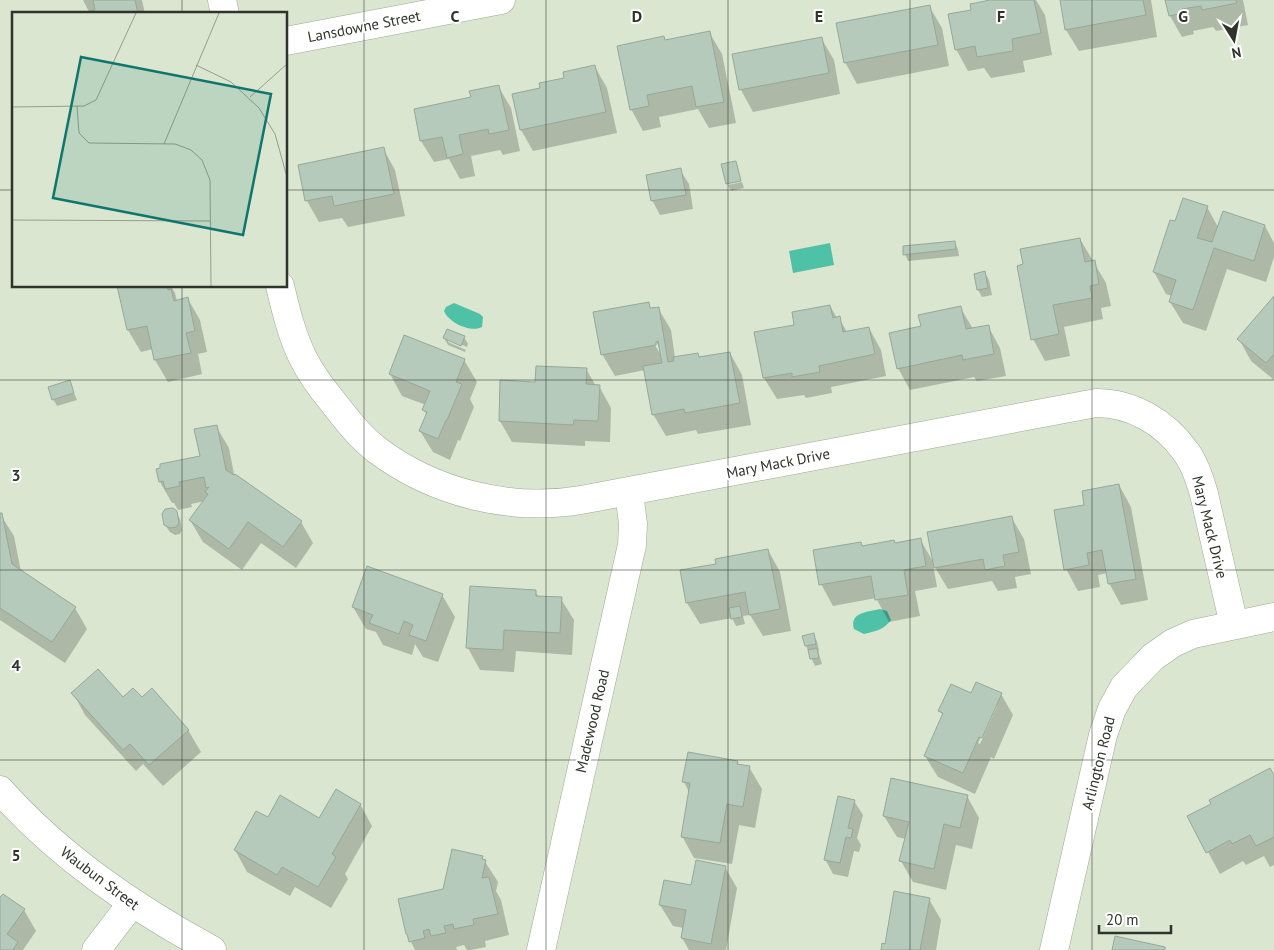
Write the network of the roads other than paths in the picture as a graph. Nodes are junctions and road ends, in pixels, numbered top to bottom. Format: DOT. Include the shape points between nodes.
graph roads {
  1 [pos="501,0"];
  2 [pos="288,41"];
  3 [pos="280,288"];
  4 [pos="629,492"];
  5 [pos="1274,617"];
  6 [pos="1234,625"];
  7 [pos="0,790"];
  8 [pos="132,903"];
  9 [pos="96,950"];
  10 [pos="212,950"];
  11 [pos="541,950"];
  12 [pos="1054,950"];
  1 -- 2 [label="street, Lansdowne Street"];
  3 -- 4 [label="street, Mary Mack Drive" via="303,358 321,387 361,436 394,462 444,486 513,503 558,504"];
  4 -- 6 [label="street, Mary Mack Drive" via="1066,408 1112,403 1154,420 1172,434 1187,453 1204,494"];
  4 -- 11 [label="street, Madewood Road" via="632,545"];
  5 -- 6 [label="street, Arlington Road"];
  6 -- 12 [label="street, Arlington Road" via="1193,634 1173,643 1153,657 1124,687 1112,709 1104,735"];
  7 -- 8 [label="street, Waubun Street" via="56,846"];
  8 -- 9 [label="street"];
  8 -- 10 [label="street, Waubun Street"];
}
